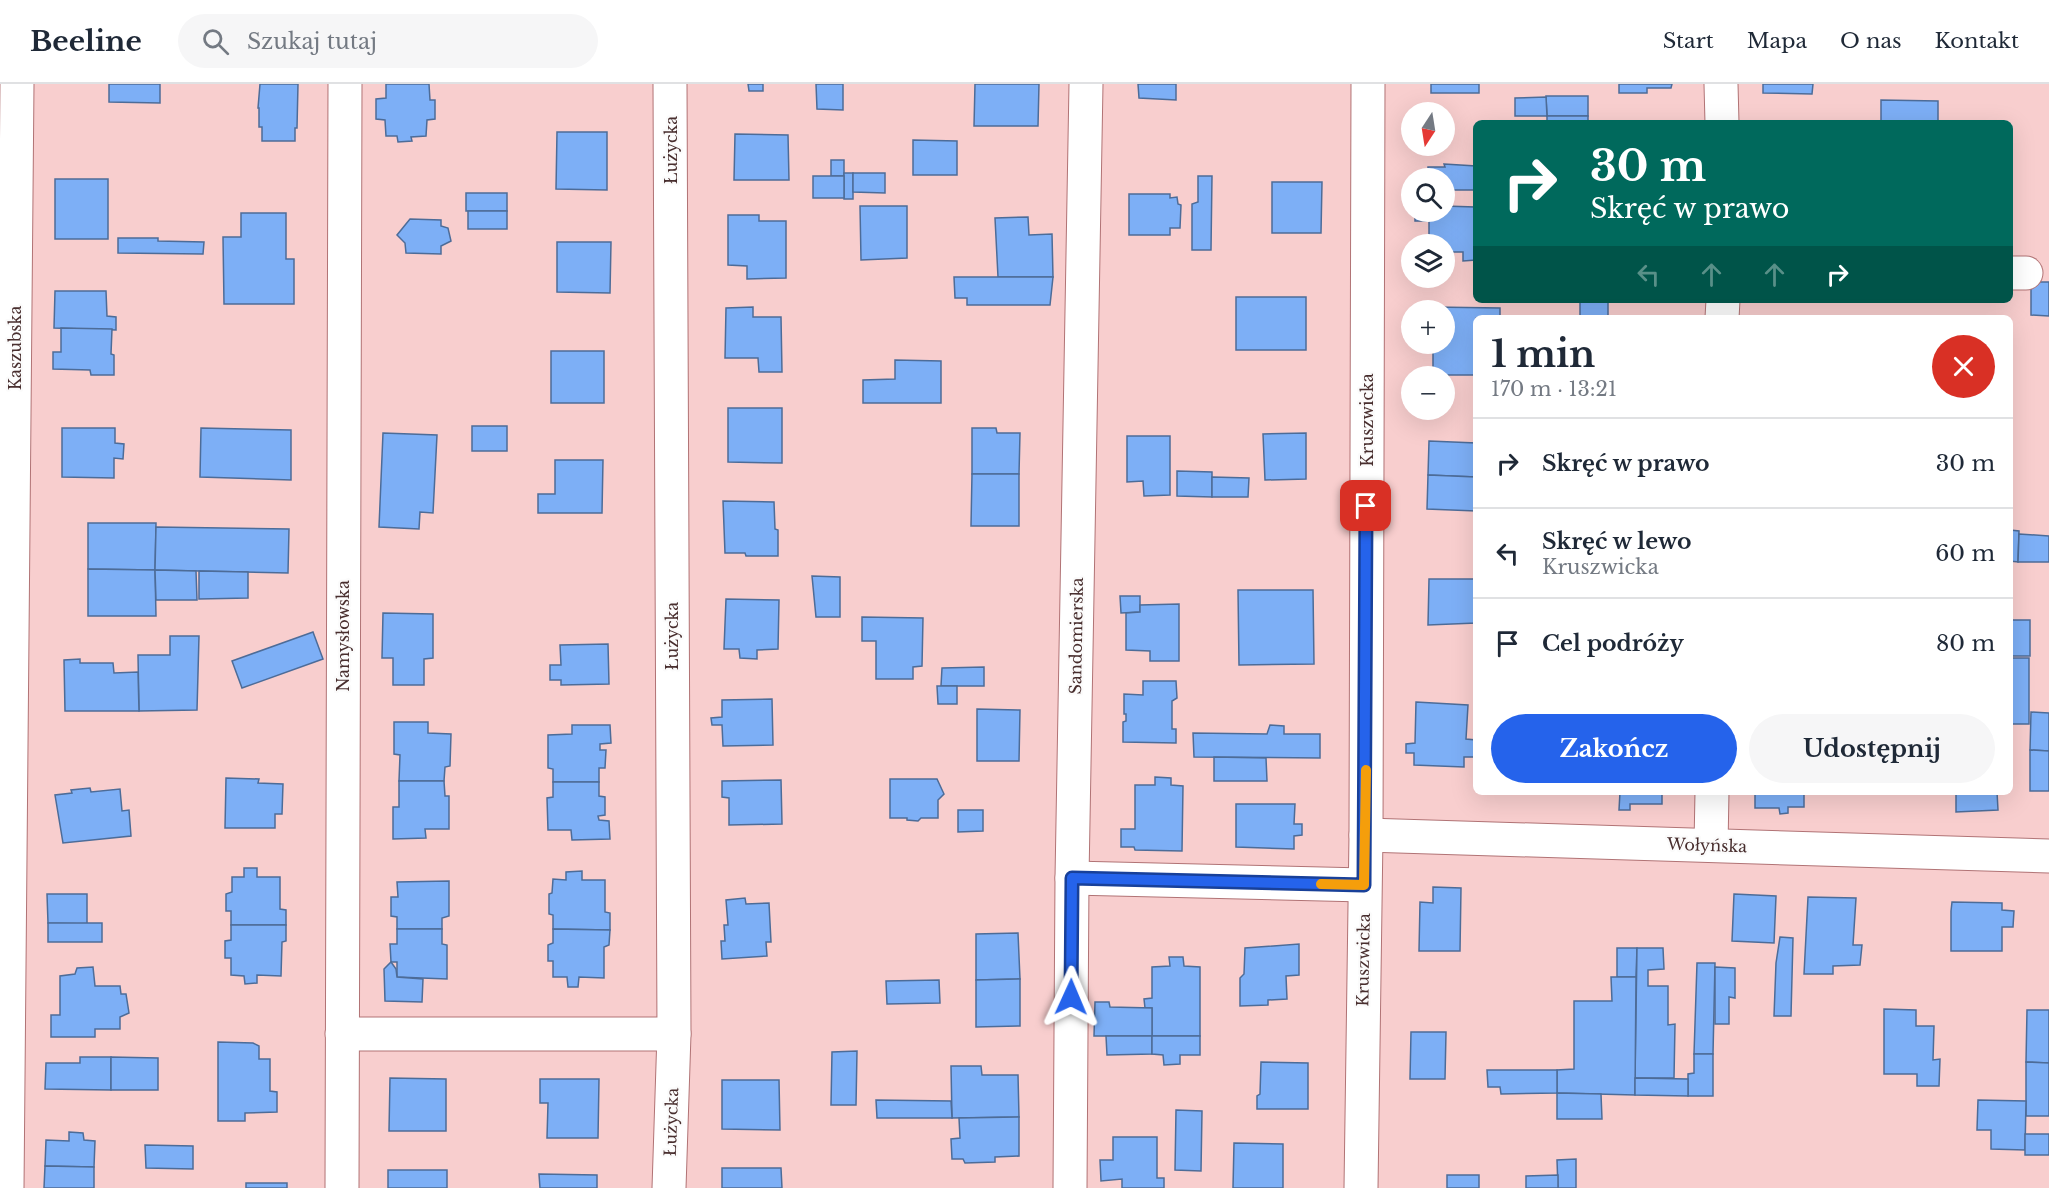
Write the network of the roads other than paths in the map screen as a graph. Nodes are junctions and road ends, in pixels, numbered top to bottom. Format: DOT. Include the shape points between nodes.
graph roads {
  1 [pos="17,84"];
  2 [pos="345,84"];
  3 [pos="670,84"];
  4 [pos="1086,84"];
  5 [pos="1368,84"];
  6 [pos="1721,84"];
  7 [pos="1722,120"];
  8 [pos="1712,795"];
  9 [pos="6,805"];
  10 [pos="1366,835"];
  11 [pos="1711,845"];
  12 [pos="2049,856"];
  13 [pos="1072,878"];
  14 [pos="1364,885"];
  15 [pos="342,1034"];
  16 [pos="674,1034"];
  17 [pos="7,1188"];
  18 [pos="342,1188"];
  19 [pos="669,1188"];
  20 [pos="1070,1188"];
  21 [pos="1361,1188"];
  1 -- 9 [label="street, Kaszubska"];
  2 -- 15 [label="street, Namysłowska"];
  3 -- 16 [label="street, Łużycka"];
  4 -- 13 [label="street, Sandomierska"];
  5 -- 10 [label="street, Kruszwicka"];
  6 -- 7 [label="street"];
  8 -- 11 [label="street"];
  9 -- 17 [label="street, Kaszubska"];
  10 -- 11 [label="street, Wołyńska"];
  10 -- 14 [label="street, Kruszwicka"];
  11 -- 12 [label="street, Wołyńska"];
  13 -- 14 [label="street"];
  13 -- 20 [label="street, Sandomierska"];
  14 -- 21 [label="street, Kruszwicka"];
  15 -- 16 [label="street"];
  15 -- 18 [label="street, Namysłowska"];
  16 -- 19 [label="street, Łużycka"];
}
